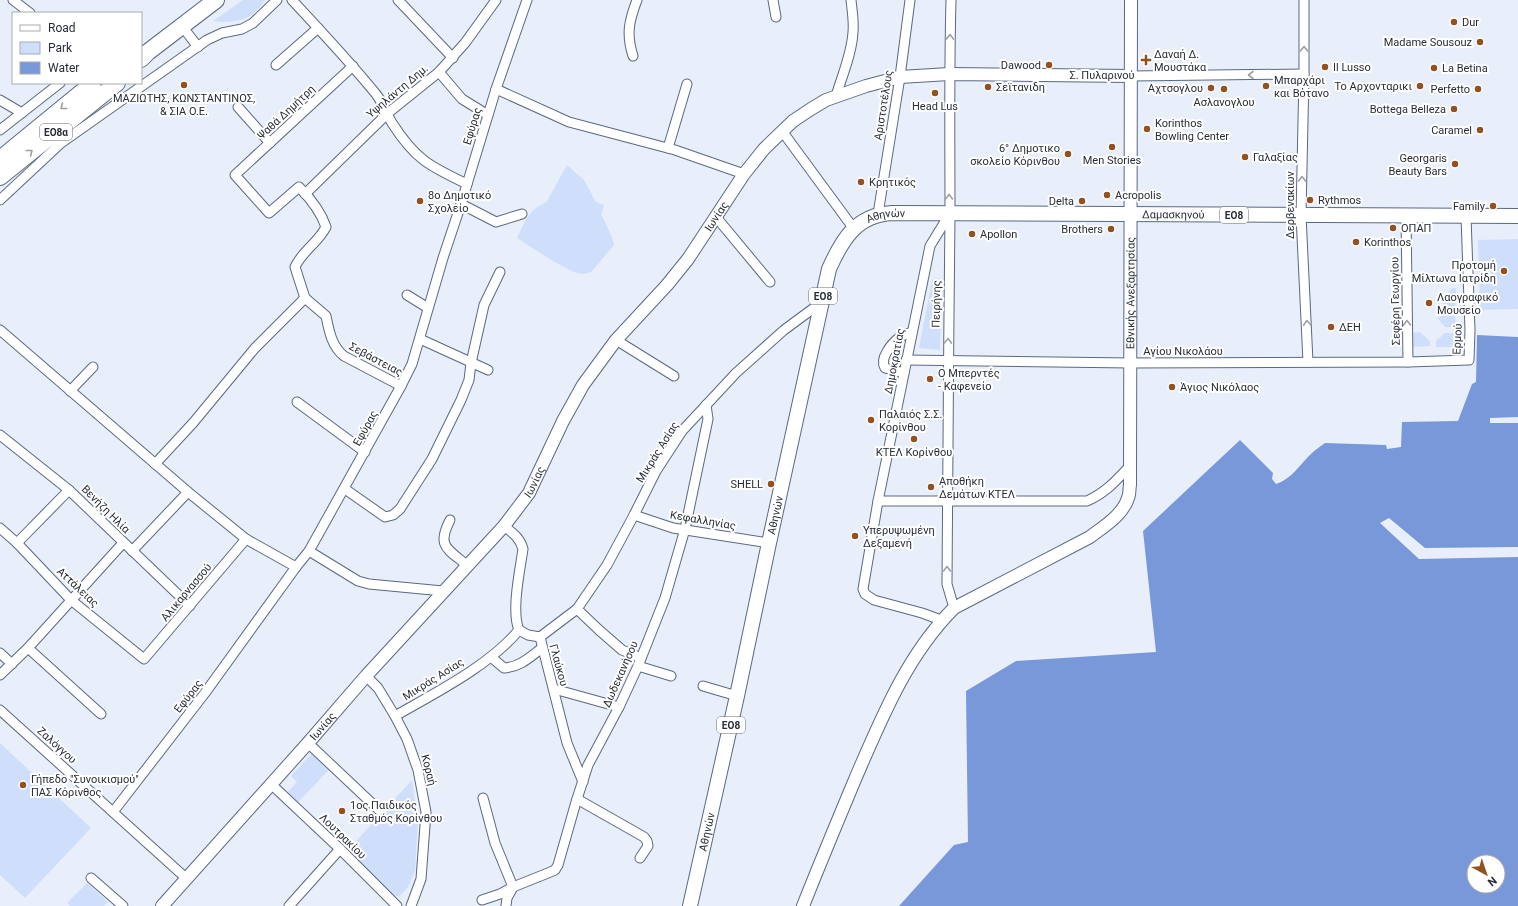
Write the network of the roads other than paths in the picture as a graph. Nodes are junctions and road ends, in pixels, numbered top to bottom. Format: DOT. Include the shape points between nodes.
graph roads {
  1 [pos="13,0"];
  2 [pos="216,0"];
  3 [pos="277,0"];
  4 [pos="292,0"];
  5 [pos="398,0"];
  6 [pos="496,0"];
  7 [pos="527,0"];
  8 [pos="637,0"];
  9 [pos="773,0"];
  10 [pos="851,0"];
  11 [pos="910,0"];
  12 [pos="951,0"];
  13 [pos="1131,0"];
  14 [pos="1304,0"];
  15 [pos="29,12"];
  16 [pos="776,17"];
  17 [pos="182,26"];
  18 [pos="318,28"];
  19 [pos="198,47"];
  20 [pos="143,55"];
  21 [pos="633,56"];
  22 [pos="453,58"];
  23 [pos="276,65"];
  24 [pos="353,66"];
  25 [pos="439,72"];
  26 [pos="949,74"];
  27 [pos="1304,74"];
  28 [pos="1130,76"];
  29 [pos="900,77"];
  30 [pos="142,83"];
  31 [pos="59,84"];
  32 [pos="92,84"];
  33 [pos="116,84"];
  34 [pos="141,84"];
  35 [pos="687,84"];
  36 [pos="496,89"];
  37 [pos="836,96"];
  38 [pos="0,100"];
  39 [pos="238,106"];
  40 [pos="22,113"];
  41 [pos="388,113"];
  42 [pos="488,115"];
  43 [pos="0,130"];
  44 [pos="782,131"];
  45 [pos="58,138"];
  46 [pos="270,143"];
  47 [pos="668,148"];
  48 [pos="0,159"];
  49 [pos="744,174"];
  50 [pos="0,177"];
  51 [pos="467,184"];
  52 [pos="306,194"];
  53 [pos="0,200"];
  54 [pos="461,204"];
  55 [pos="522,214"];
  56 [pos="878,214"];
  57 [pos="950,214"];
  58 [pos="1130,215"];
  59 [pos="1301,215"];
  60 [pos="1406,215"];
  61 [pos="716,216"];
  62 [pos="1466,216"];
  63 [pos="1518,216"];
  64 [pos="854,229"];
  65 [pos="500,272"];
  66 [pos="770,282"];
  67 [pos="407,295"];
  68 [pos="305,298"];
  69 [pos="822,302"];
  70 [pos="428,308"];
  71 [pos="0,330"];
  72 [pos="912,332"];
  73 [pos="420,338"];
  74 [pos="616,340"];
  75 [pos="906,360"];
  76 [pos="1460,360"];
  77 [pos="948,361"];
  78 [pos="1308,362"];
  79 [pos="1408,362"];
  80 [pos="471,363"];
  81 [pos="1130,363"];
  82 [pos="92,367"];
  83 [pos="488,370"];
  84 [pos="904,373"];
  85 [pos="674,376"];
  86 [pos="401,386"];
  87 [pos="70,391"];
  88 [pos="297,402"];
  89 [pos="706,405"];
  90 [pos="0,435"];
  91 [pos="365,452"];
  92 [pos="155,464"];
  93 [pos="1129,467"];
  94 [pos="345,489"];
  95 [pos="69,490"];
  96 [pos="188,492"];
  97 [pos="947,500"];
  98 [pos="878,501"];
  99 [pos="634,516"];
  100 [pos="450,520"];
  101 [pos="504,526"];
  102 [pos="0,528"];
  103 [pos="685,529"];
  104 [pos="246,539"];
  105 [pos="17,543"];
  106 [pos="123,543"];
  107 [pos="769,543"];
  108 [pos="132,551"];
  109 [pos="309,551"];
  110 [pos="468,566"];
  111 [pos="296,567"];
  112 [pos="443,591"];
  113 [pos="71,600"];
  114 [pos="190,606"];
  115 [pos="954,608"];
  116 [pos="577,609"];
  117 [pos="941,620"];
  118 [pos="519,630"];
  119 [pos="540,637"];
  120 [pos="28,648"];
  121 [pos="542,648"];
  122 [pos="0,653"];
  123 [pos="491,657"];
  124 [pos="144,659"];
  125 [pos="640,662"];
  126 [pos="12,664"];
  127 [pos="0,675"];
  128 [pos="366,676"];
  129 [pos="671,676"];
  130 [pos="703,686"];
  131 [pos="554,690"];
  132 [pos="738,696"];
  133 [pos="619,707"];
  134 [pos="0,710"];
  135 [pos="101,714"];
  136 [pos="396,716"];
  137 [pos="308,743"];
  138 [pos="583,782"];
  139 [pos="271,784"];
  140 [pos="483,798"];
  141 [pos="577,799"];
  142 [pos="379,810"];
  143 [pos="113,812"];
  144 [pos="340,849"];
  145 [pos="640,858"];
  146 [pos="91,878"];
  147 [pos="187,879"];
  148 [pos="513,887"];
  149 [pos="482,900"];
  150 [pos="123,906"];
  151 [pos="162,906"];
  152 [pos="289,906"];
  153 [pos="396,906"];
  154 [pos="411,906"];
  155 [pos="506,906"];
  156 [pos="690,906"];
  157 [pos="803,906"];
  1 -- 15 [label="street"];
  2 -- 17 [label="highway"];
  3 -- 19 [label="street" via="253,23 242,29 222,33"];
  4 -- 18 [label="street"];
  5 -- 22 [label="street"];
  6 -- 22 [label="street, Υψηλάντη Δημ."];
  7 -- 36 [label="street, Εφύρας"];
  8 -- 21 [label="street" via="629,22"];
  9 -- 16 [label="street"];
  10 -- 37 [label="street" via="853,33"];
  11 -- 29 [label="street, Αριστοτέλους"];
  26 -- 12 [label="street, Πειρήνης, one-way"];
  13 -- 28 [label="street, Εθνικής Ανεξαρτησίας"];
  27 -- 14 [label="street, Δερβενακίων, one-way"];
  17 -- 19 [label="street"];
  17 -- 20 [label="highway"];
  18 -- 23 [label="street"];
  18 -- 24 [label="street"];
  19 -- 30 [label="street"];
  22 -- 25 [label="street, Υψηλάντη Δημ."];
  24 -- 41 [label="street"];
  24 -- 46 [label="street, Ψαθά Δημήτρη"];
  25 -- 41 [label="street, Υψηλάντη Δημ."];
  25 -- 42 [label="street" via="462,99"];
  26 -- 28 [label="street, Σ. Πυλαρινού"];
  26 -- 29 [label="street, Σ. Πυλαρινού"];
  57 -- 26 [label="street, Πειρήνης, one-way"];
  27 -- 28 [label="street, Σ. Πυλαρινού, one-way"];
  59 -- 27 [label="street, Δερβενακίων, one-way"];
  28 -- 58 [label="street, Εθνικής Ανεξαρτησίας"];
  29 -- 37 [label="street, Ιωνίας"];
  29 -- 56 [label="street, Αριστοτέλους"];
  31 -- 40 [label="street"];
  32 -- 48 [label="highway, ΕΟ8α, one-way"];
  33 -- 45 [label="highway, ΕΟ8α"];
  34 -- 45 [label="street"];
  35 -- 47 [label="street"];
  36 -- 42 [label="street, Εφύρας"];
  36 -- 47 [label="street" via="569,122"];
  37 -- 44 [label="street, Ιωνίας" via="806,111"];
  38 -- 40 [label="street"];
  39 -- 46 [label="street"];
  40 -- 43 [label="street"];
  41 -- 51 [label="street" via="410,149 422,160"];
  41 -- 52 [label="street, Υψηλάντη Δημ."];
  42 -- 51 [label="street, Εφύρας"];
  44 -- 49 [label="street, Ιωνίας"];
  44 -- 64 [label="street"];
  50 -- 45 [label="highway, ΕΟ8α, one-way"];
  45 -- 53 [label="street"];
  46 -- 52 [label="street, Ψαθά Δημήτρη" via="235,175 269,213 299,187"];
  47 -- 49 [label="street"];
  49 -- 61 [label="street, Ιωνίας"];
  51 -- 54 [label="street, Εφύρας"];
  52 -- 68 [label="street" via="326,227 323,234 299,258 295,267"];
  54 -- 55 [label="street" via="496,222"];
  54 -- 70 [label="street, Εφύρας"];
  56 -- 57 [label="main road, Αθηνών / ΕΟ8"];
  56 -- 64 [label="main road, Αθηνών / ΕΟ8"];
  57 -- 58 [label="main road, Δαμασκηνού / ΕΟ8"];
  57 -- 72 [label="street, Δημοκρατίας" via="930,246"];
  77 -- 57 [label="street, Πειρήνης, one-way"];
  58 -- 59 [label="main road, Δαμασκηνού / ΕΟ8"];
  58 -- 81 [label="street, Εθνικής Ανεξαρτησίας"];
  59 -- 60 [label="main road, Δαμασκηνού / ΕΟ8"];
  78 -- 59 [label="street, Δερβενακίων, one-way"];
  60 -- 62 [label="main road, Δαμασκηνού / ΕΟ8"];
  79 -- 60 [label="street, Σεφέρη Γεωργίου, one-way"];
  61 -- 66 [label="street"];
  61 -- 74 [label="street, Ιωνίας" via="688,259"];
  62 -- 63 [label="main road, Δαμασκηνού / ΕΟ8"];
  62 -- 76 [label="street, Ερμού" via="1470,330 1468,360"];
  64 -- 69 [label="main road, Αθηνών / ΕΟ8" via="843,240 829,269"];
  65 -- 80 [label="street" via="484,305"];
  67 -- 70 [label="street"];
  68 -- 86 [label="street, Σεβάστειας" via="326,316 337,351"];
  68 -- 92 [label="street" via="255,348 193,423"];
  69 -- 89 [label="street, Μικράς Ασίας" via="784,330 736,373"];
  69 -- 107 [label="main road, Αθηνών / ΕΟ8"];
  70 -- 73 [label="street, Εφύρας"];
  71 -- 87 [label="street"];
  72 -- 75 [label="street, Δημοκρατίας"];
  72 -- 84 [label="street" via="900,337 884,357 885,368"];
  73 -- 80 [label="street"];
  73 -- 86 [label="street, Εφύρας" via="412,364"];
  74 -- 85 [label="street"];
  74 -- 101 [label="street, Ιωνίας" via="583,385 562,421 529,493"];
  75 -- 77 [label="street, Αγίου Νικολάου"];
  75 -- 84 [label="street, Δημοκρατίας"];
  76 -- 79 [label="street, Αγίου Νικολάου"];
  77 -- 81 [label="street, Αγίου Νικολάου"];
  77 -- 97 [label="street, Πειρήνης"];
  78 -- 79 [label="street, Αγίου Νικολάου"];
  78 -- 81 [label="street, Αγίου Νικολάου"];
  80 -- 83 [label="street"];
  80 -- 94 [label="street" via="469,380 453,418 432,459 400,509 385,517"];
  81 -- 93 [label="street, Εθνικής Ανεξαρτησίας"];
  82 -- 87 [label="street"];
  84 -- 98 [label="street, Δημοκρατίας"];
  86 -- 91 [label="street, Εφύρας"];
  87 -- 92 [label="street"];
  88 -- 91 [label="street"];
  89 -- 99 [label="street, Μικράς Ασίας" via="682,431 656,471"];
  89 -- 103 [label="street, Δωδεκανήσου" via="708,419"];
  90 -- 95 [label="street, Βενήζη Ηλία"];
  91 -- 94 [label="street, Εφύρας"];
  92 -- 96 [label="street"];
  93 -- 97 [label="street" via="1111,486 1087,501"];
  93 -- 115 [label="street, Εθνικής Ανεξαρτησίας" via="1128,498 1122,510 1108,523 1090,537"];
  94 -- 109 [label="street, Εφύρας"];
  95 -- 105 [label="street"];
  95 -- 106 [label="street, Βενήζη Ηλία"];
  96 -- 104 [label="street"];
  96 -- 108 [label="street"];
  97 -- 98 [label="street"];
  115 -- 97 [label="street, Πειρήνης, one-way" via="947,584"];
  98 -- 117 [label="street, Δημοκρατίας" via="863,589 865,594 874,600"];
  99 -- 103 [label="street, Κεφαλληνίας"];
  99 -- 116 [label="street, Μικράς Ασίας" via="607,564"];
  100 -- 110 [label="street" via="444,531 444,544"];
  101 -- 110 [label="street, Ιωνίας"];
  101 -- 118 [label="street" via="517,536 523,549 516,606"];
  102 -- 105 [label="street, Αττάλειας"];
  103 -- 107 [label="street, Κεφαλληνίας"];
  103 -- 125 [label="street, Δωδεκανήσου" via="665,598"];
  104 -- 111 [label="street"];
  104 -- 114 [label="street, Αλικαρνασσού"];
  105 -- 113 [label="street, Αττάλειας"];
  106 -- 108 [label="street, Βενήζη Ηλία"];
  106 -- 113 [label="street"];
  107 -- 132 [label="main road, Αθηνών / ΕΟ8"];
  108 -- 114 [label="street, Βενήζη Ηλία"];
  109 -- 111 [label="street, Εφύρας"];
  109 -- 112 [label="street" via="358,581"];
  110 -- 112 [label="street, Ιωνίας"];
  111 -- 143 [label="street, Εφύρας" via="206,693"];
  112 -- 128 [label="street, Ιωνίας"];
  113 -- 120 [label="street"];
  113 -- 124 [label="street, Αττάλειας"];
  114 -- 124 [label="street, Αλικαρνασσού"];
  115 -- 117 [label="street, Εθνικής Ανεξαρτησίας"];
  116 -- 119 [label="street, Μικράς Ασίας"];
  116 -- 125 [label="street" via="622,650"];
  117 -- 157 [label="street, Εθνικής Ανεξαρτησίας" via="907,669 888,705"];
  118 -- 119 [label="street, Γλαύκου"];
  118 -- 123 [label="street, Μικράς Ασίας"];
  119 -- 121 [label="street, Γλαύκου"];
  120 -- 126 [label="street"];
  120 -- 135 [label="street"];
  121 -- 123 [label="street" via="521,664 510,668 504,668"];
  121 -- 131 [label="street, Γλαύκου"];
  122 -- 126 [label="street"];
  123 -- 136 [label="street, Μικράς Ασίας"];
  125 -- 129 [label="street"];
  125 -- 133 [label="street, Δωδεκανήσου"];
  126 -- 127 [label="street"];
  128 -- 136 [label="street, Κοραή" via="378,688"];
  128 -- 137 [label="street, Ιωνίας"];
  130 -- 132 [label="street"];
  131 -- 133 [label="street"];
  131 -- 138 [label="street, Γλαύκου" via="567,743"];
  132 -- 156 [label="main road, Αθηνών / ΕΟ8"];
  133 -- 138 [label="street, Δωδεκανήσου" via="588,765"];
  134 -- 143 [label="street, Ζαλόγγου"];
  136 -- 154 [label="street, Κοραή" via="416,760 426,812 421,879"];
  137 -- 139 [label="street, Ιωνίας"];
  137 -- 142 [label="street"];
  138 -- 141 [label="street, Δωδεκανήσου"];
  139 -- 144 [label="street, Λουτρακίου"];
  139 -- 147 [label="street, Ιωνίας"];
  140 -- 148 [label="street" via="495,843"];
  141 -- 145 [label="street" via="644,837 648,846"];
  141 -- 148 [label="street, Δωδεκανήσου" via="555,870"];
  143 -- 147 [label="street, Ζαλόγγου"];
  144 -- 152 [label="street"];
  144 -- 153 [label="street, Λουτρακίου"];
  146 -- 150 [label="street"];
  147 -- 151 [label="street, Ιωνίας"];
  148 -- 149 [label="street, Δωδεκανήσου"];
  148 -- 155 [label="street"];
}
